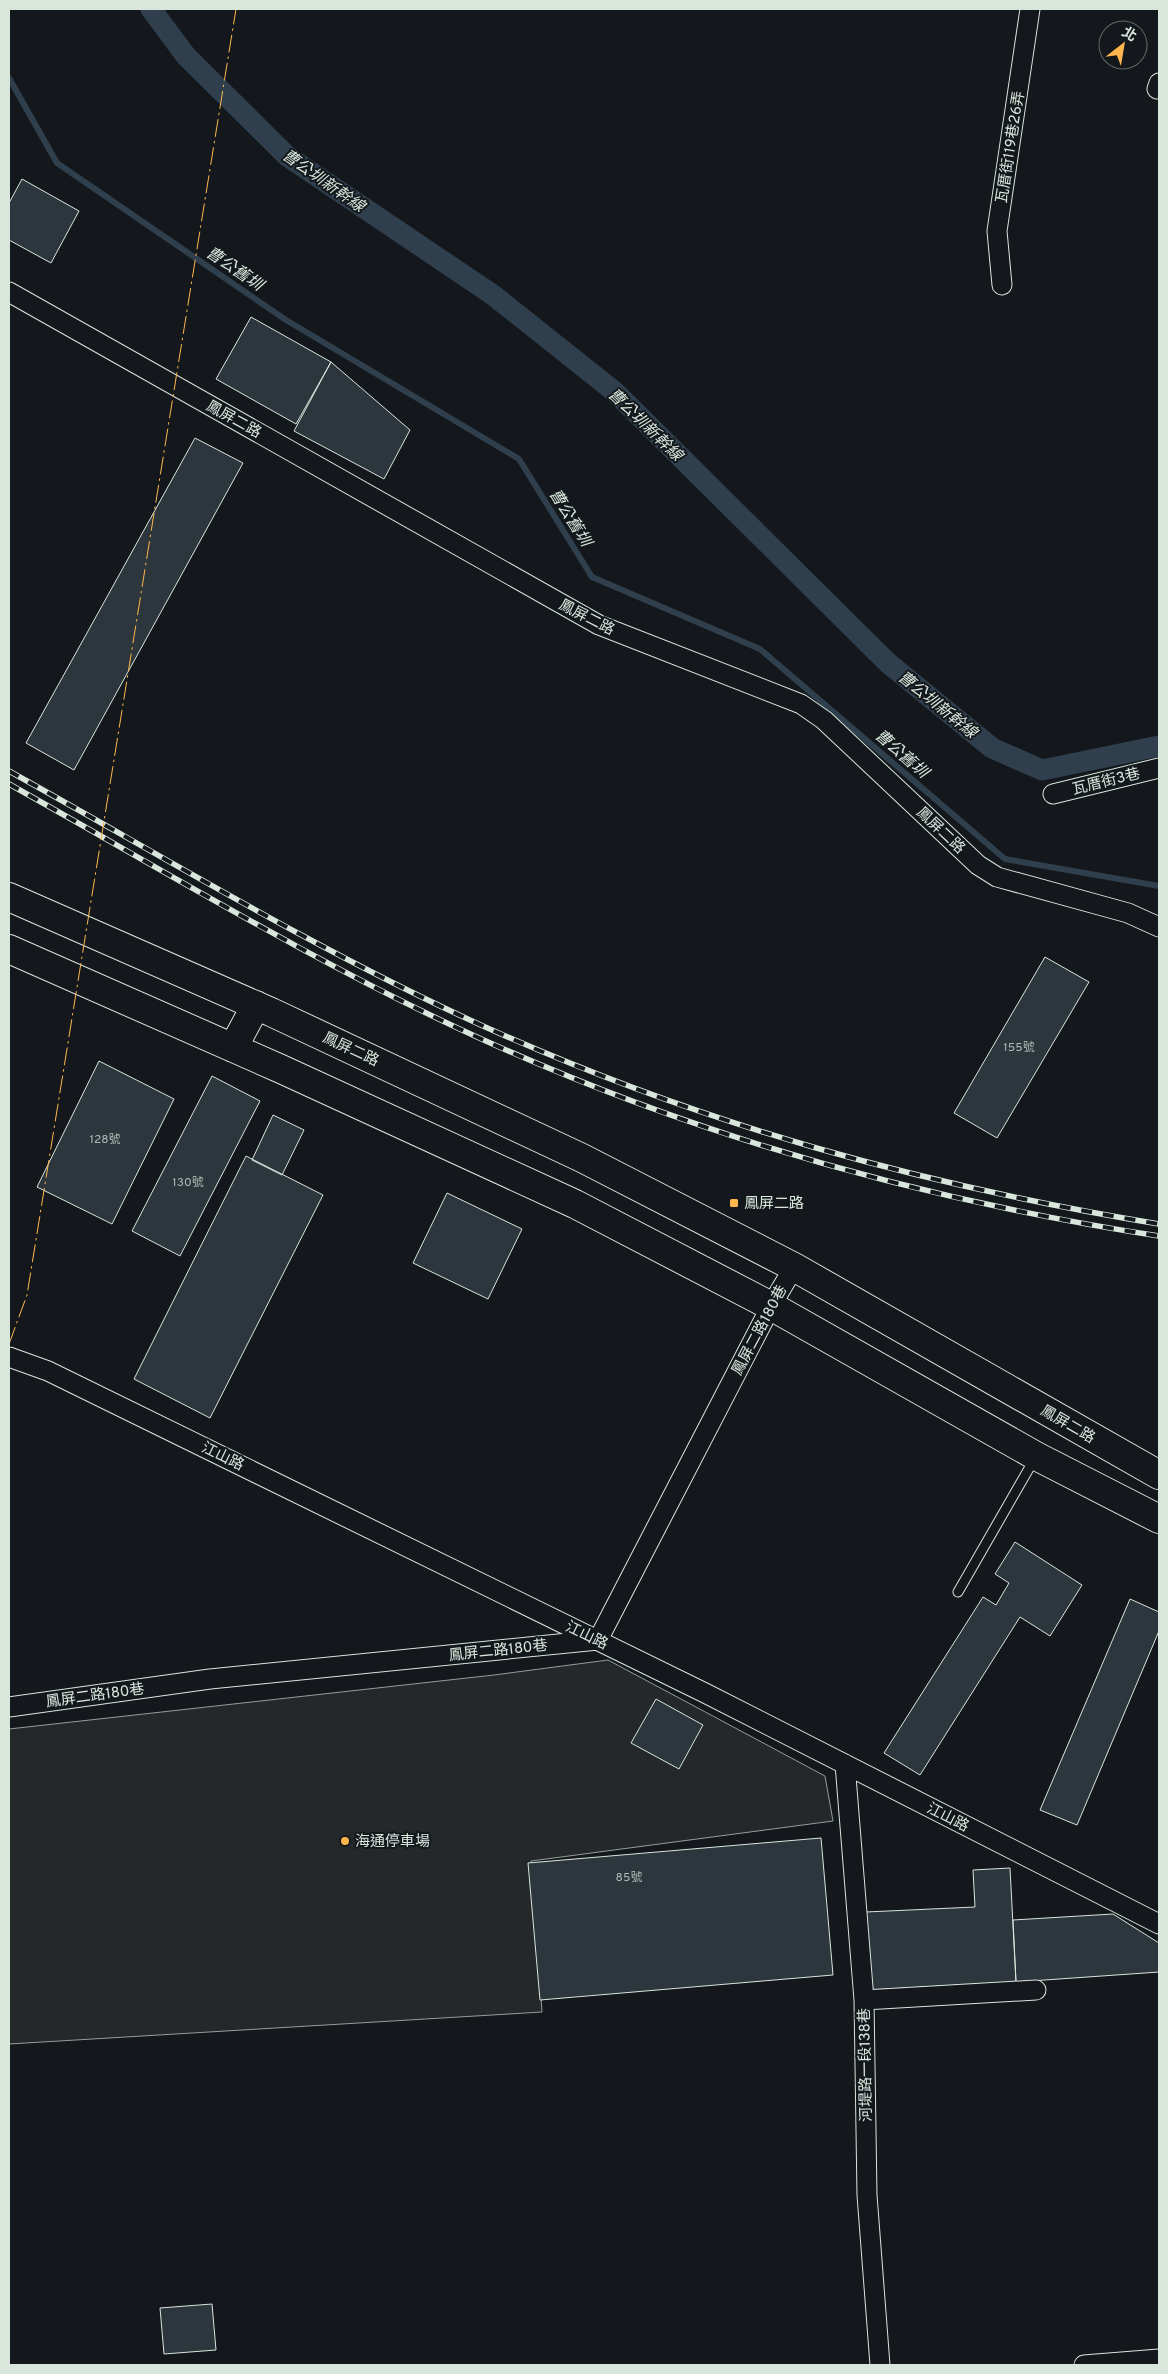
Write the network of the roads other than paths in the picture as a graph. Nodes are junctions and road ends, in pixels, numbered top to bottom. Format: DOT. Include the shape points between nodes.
graph roads {
  1 [pos="1030,9"];
  2 [pos="1002,286"];
  3 [pos="9,292"];
  4 [pos="1159,768"];
  5 [pos="1053,794"];
  6 [pos="9,896"];
  7 [pos="1159,927"];
  8 [pos="9,949"];
  9 [pos="256,1006"];
  10 [pos="233,1048"];
  11 [pos="794,1267"];
  12 [pos="771,1306"];
  13 [pos="9,1357"];
  14 [pos="1036,1456"];
  15 [pos="1159,1475"];
  16 [pos="1159,1519"];
  17 [pos="958,1592"];
  18 [pos="598,1640"];
  19 [pos="9,1708"];
  20 [pos="844,1764"];
  21 [pos="1159,1924"];
  22 [pos="1036,1990"];
  23 [pos="864,2000"];
  24 [pos="1159,2359"];
  25 [pos="880,2365"];
  26 [pos="1084,2365"];
  1 -- 2 [label="street, 瓦厝街119巷26弄" via="997,231"];
  3 -- 7 [label="street, 鳳屏二路" via="599,625 801,704 824,720 978,865 996,877 1128,913"];
  4 -- 5 [label="street, 瓦厝街3巷"];
  6 -- 9 [label="main road, 鳳屏二路"];
  8 -- 10 [label="main road"];
  9 -- 10 [label="main road"];
  9 -- 11 [label="main road, 鳳屏二路" via="582,1158"];
  10 -- 12 [label="main road" via="575,1204"];
  11 -- 12 [label="street, 鳳屏二路180巷"];
  11 -- 15 [label="main road, 鳳屏二路"];
  12 -- 14 [label="main road"];
  12 -- 18 [label="street, 鳳屏二路180巷"];
  13 -- 18 [label="street, 江山路" via="57,1375"];
  14 -- 16 [label="main road"];
  14 -- 17 [label="lane"];
  18 -- 19 [label="street, 鳳屏二路180巷" via="210,1679"];
  18 -- 20 [label="street, 江山路"];
  20 -- 21 [label="street, 江山路"];
  20 -- 23 [label="street, 河堤路一段138巷"];
  22 -- 23 [label="street"];
  23 -- 25 [label="street, 河堤路一段138巷" via="867,2195"];
  24 -- 26 [label="street"];
}
